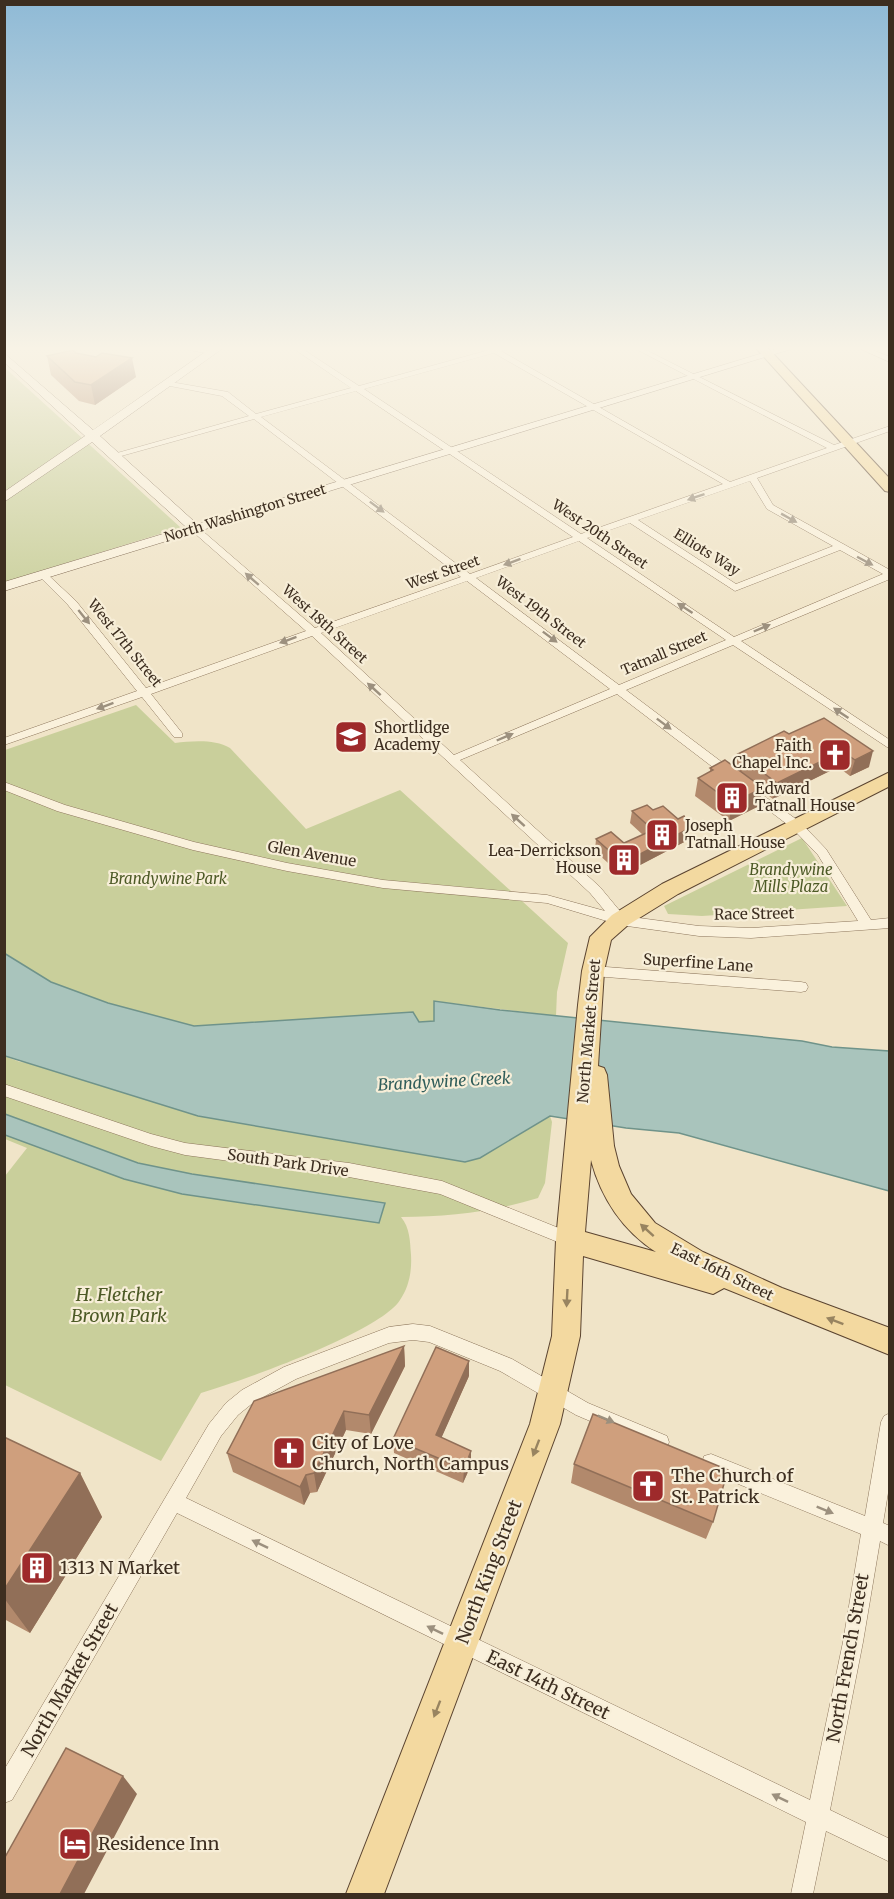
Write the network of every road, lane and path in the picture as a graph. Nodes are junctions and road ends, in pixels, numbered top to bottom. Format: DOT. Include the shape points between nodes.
graph roads {
  1 [pos="190,435"];
  2 [pos="280,435"];
  3 [pos="429,435"];
  4 [pos="503,435"];
  5 [pos="643,435"];
  6 [pos="808,435"];
  7 [pos="842,435"];
  8 [pos="871,435"];
  9 [pos="93,436"];
  10 [pos="849,442"];
  11 [pos="834,448"];
  12 [pos="452,450"];
  13 [pos="114,455"];
  14 [pos="752,477"];
  15 [pos="345,483"];
  16 [pos="730,484"];
  17 [pos="890,488"];
  18 [pos="4,498"];
  19 [pos="631,519"];
  20 [pos="195,529"];
  21 [pos="579,538"];
  22 [pos="840,547"];
  23 [pos="43,575"];
  24 [pos="890,575"];
  25 [pos="470,577"];
  26 [pos="4,587"];
  27 [pos="312,631"];
  28 [pos="734,640"];
  29 [pos="618,689"];
  30 [pos="145,692"];
  31 [pos="178,735"];
  32 [pos="4,742"];
  33 [pos="890,746"];
  34 [pos="451,759"];
  35 [pos="890,778"];
  36 [pos="4,786"];
  37 [pos="796,825"];
  38 [pos="620,920"];
  39 [pos="890,923"];
  40 [pos="868,925"];
  41 [pos="593,971"];
  42 [pos="801,987"];
  43 [pos="590,1000"];
  44 [pos="4,1090"];
  45 [pos="590,1145"];
  46 [pos="570,1239"];
  47 [pos="772,1297"];
  48 [pos="890,1342"];
  49 [pos="554,1392"];
  50 [pos="890,1422"];
  51 [pos="676,1449"];
  52 [pos="696,1457"];
  53 [pos="174,1502"];
  54 [pos="880,1532"];
  55 [pos="463,1644"];
  56 [pos="4,1792"];
  57 [pos="818,1816"];
  58 [pos="890,1851"];
  59 [pos="365,1894"];
  60 [pos="802,1894"];
  1 -- 13 [label="street"];
  2 -- 15 [label="street, West 19th Street"];
  3 -- 12 [label="street, West 20th Street"];
  4 -- 12 [label="street, North Washington Street"];
  5 -- 16 [label="street"];
  6 -- 11 [label="street"];
  7 -- 10 [label="main road"];
  8 -- 10 [label="street, West Street"];
  9 -- 13 [label="street, West 18th Street"];
  9 -- 18 [label="street"];
  10 -- 11 [label="street, West Street"];
  10 -- 17 [label="main road"];
  11 -- 14 [label="street, West Street"];
  12 -- 15 [label="street, North Washington Street"];
  12 -- 21 [label="street, West 20th Street"];
  13 -- 20 [label="street, West 18th Street"];
  14 -- 16 [label="street, West Street"];
  14 -- 22 [label="street, one-way" via="770,507"];
  15 -- 20 [label="street, North Washington Street"];
  15 -- 25 [label="street, West 19th Street, one-way"];
  16 -- 19 [label="street, West Street, one-way"];
  19 -- 21 [label="street, West Street"];
  19 -- 22 [label="street, Elliots Way" via="735,588"];
  20 -- 23 [label="street, North Washington Street"];
  27 -- 20 [label="street, West 18th Street, one-way"];
  21 -- 25 [label="street, West Street, one-way"];
  28 -- 21 [label="street, West 20th Street, one-way"];
  22 -- 24 [label="street, one-way"];
  23 -- 26 [label="street, North Washington Street"];
  23 -- 30 [label="street, West 17th Street, one-way" via="72,603"];
  28 -- 24 [label="street, Tatnall Street, one-way"];
  25 -- 27 [label="street, West Street"];
  25 -- 29 [label="street, West 19th Street, one-way"];
  27 -- 30 [label="street, West Street, one-way"];
  34 -- 27 [label="street, West 18th Street, one-way"];
  28 -- 29 [label="street, Tatnall Street"];
  33 -- 28 [label="street, West 20th Street, one-way"];
  34 -- 29 [label="street, Tatnall Street, one-way"];
  29 -- 37 [label="street, West 19th Street, one-way"];
  30 -- 31 [label="street, West 17th Street"];
  30 -- 32 [label="street, West Street, one-way"];
  38 -- 34 [label="street, West 18th Street, one-way" via="595,890"];
  35 -- 37 [label="main road, North Market Street"];
  36 -- 38 [label="street, Glen Avenue" via="60,808 155,836 287,867 383,884 547,899"];
  37 -- 38 [label="main road, North Market Street" via="670,889"];
  37 -- 40 [label="street, West 19th Street" via="822,852"];
  38 -- 40 [label="street, Race Street" via="699,931 751,933"];
  38 -- 41 [label="main road, North Market Street" via="601,937"];
  39 -- 40 [label="street, Race Street"];
  41 -- 42 [label="street, Superfine Lane"];
  41 -- 43 [label="main road, North Market Street"];
  43 -- 45 [label="main road, East 16th Street"];
  44 -- 46 [label="street, South Park Drive" via="186,1149 349,1170 442,1188"];
  45 -- 46 [label="main road"];
  47 -- 45 [label="main road, East 16th Street, one-way" via="693,1261 645,1231 621,1201 606,1166"];
  46 -- 47 [label="main road"];
  46 -- 49 [label="main road, North King Street, one-way" via="566,1336"];
  48 -- 47 [label="main road, East 16th Street, one-way"];
  49 -- 51 [label="street, North Market Street, one-way" via="582,1409"];
  49 -- 53 [label="street, North Market Street" via="507,1365 430,1334 389,1335 310,1365 248,1396 215,1430"];
  49 -- 55 [label="main road, North King Street, one-way" via="546,1424"];
  50 -- 54 [label="street, North French Street"];
  52 -- 54 [label="street, one-way"];
  55 -- 53 [label="street, East 14th Street, one-way"];
  53 -- 56 [label="street, North Market Street"];
  54 -- 57 [label="street, North French Street"];
  57 -- 55 [label="street, East 14th Street, one-way"];
  55 -- 59 [label="main road, North King Street, one-way"];
  57 -- 58 [label="street, East 14th Street"];
  57 -- 60 [label="street, North French Street"];
}
